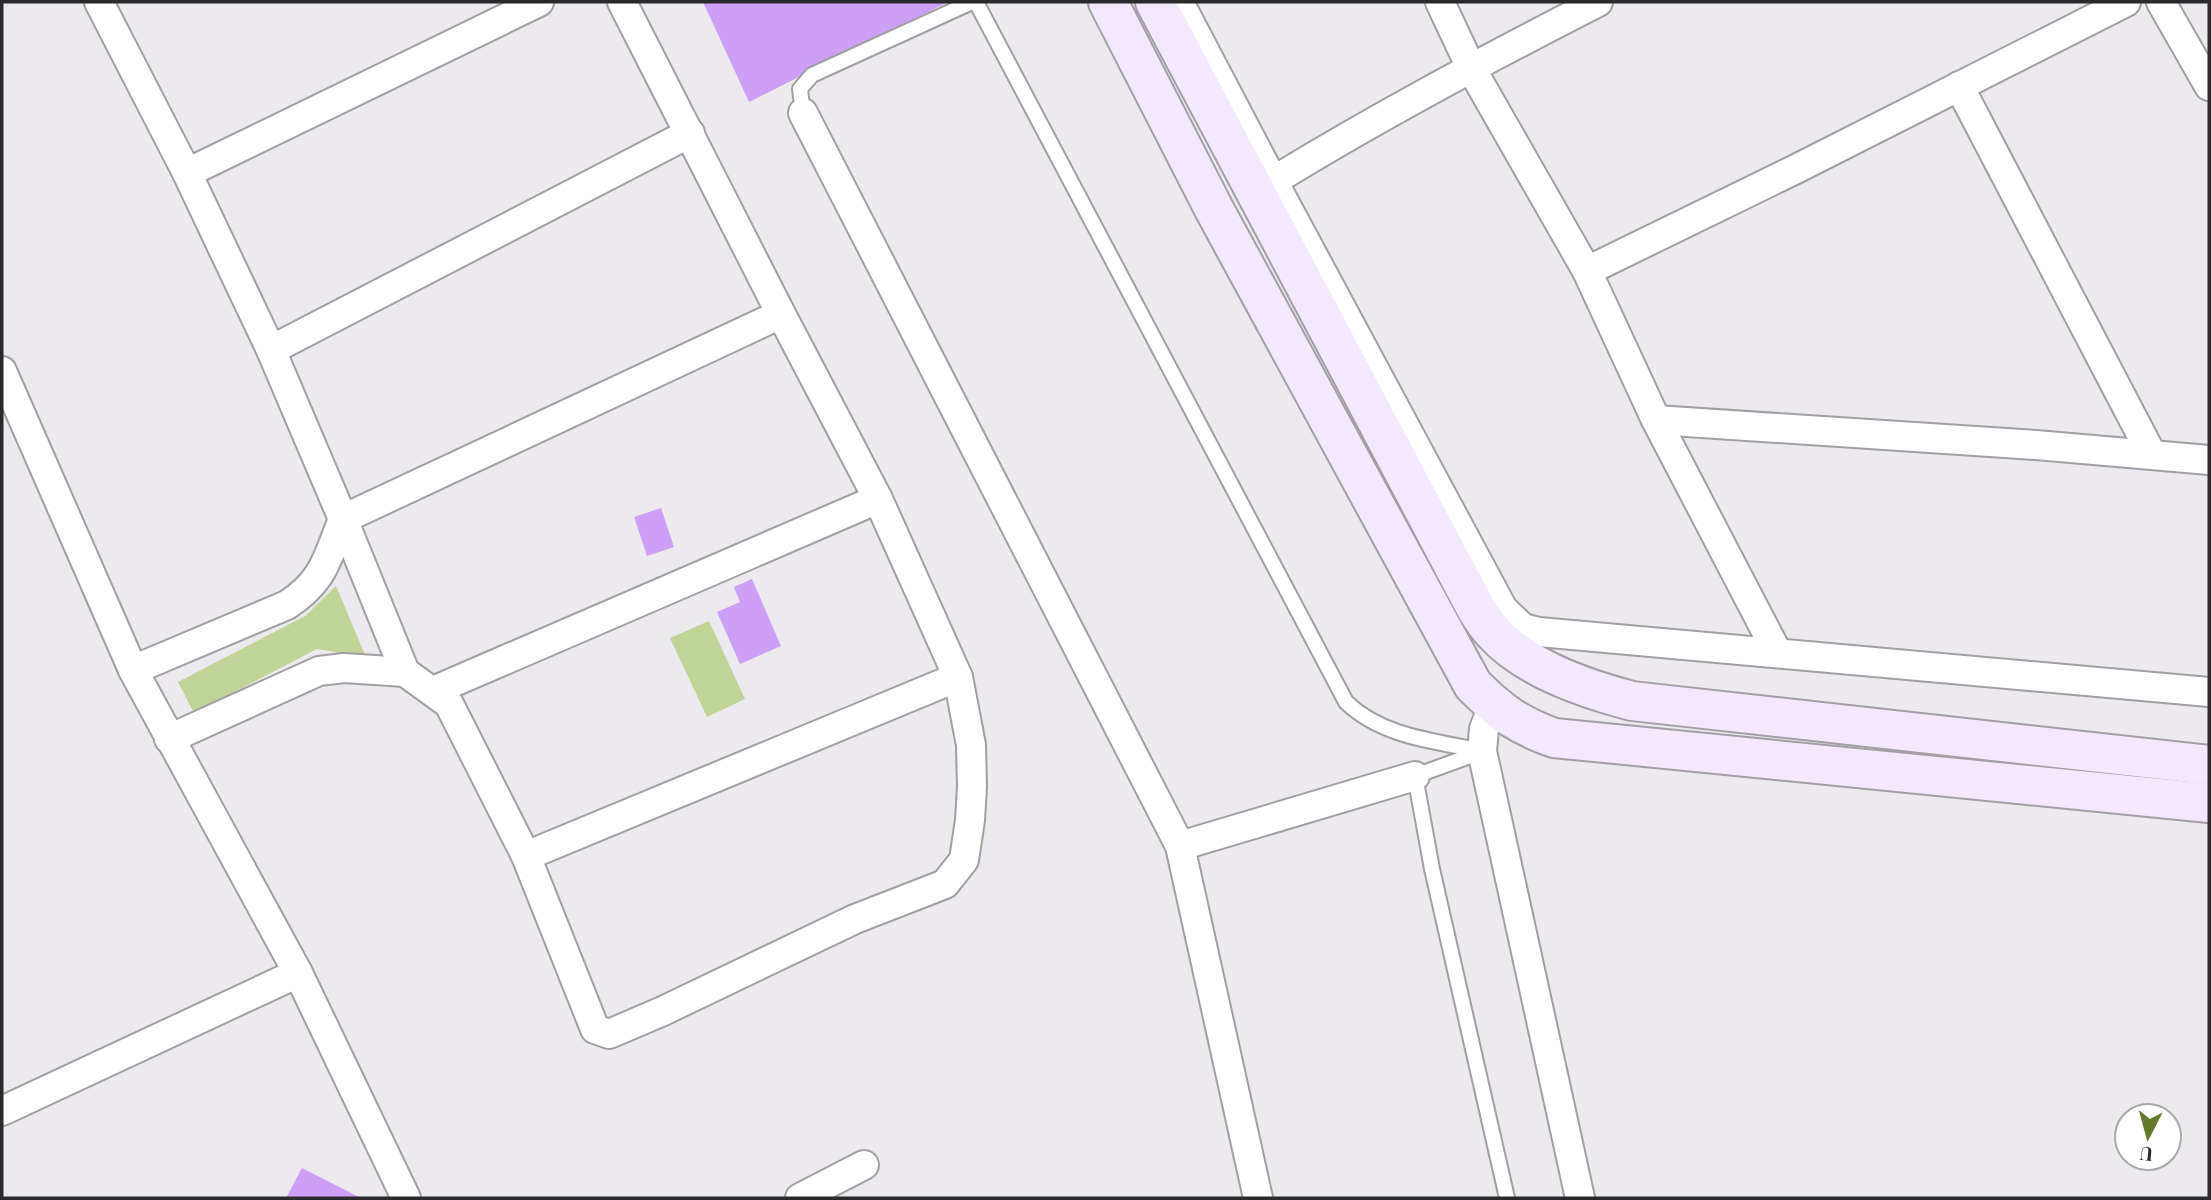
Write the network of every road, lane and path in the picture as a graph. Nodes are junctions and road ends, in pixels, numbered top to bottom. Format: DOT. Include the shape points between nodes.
graph roads {
  1 [pos="99,2"];
  2 [pos="539,2"];
  3 [pos="622,2"];
  4 [pos="974,2"];
  5 [pos="1108,2"];
  6 [pos="1155,2"];
  7 [pos="1179,2"];
  8 [pos="1440,2"];
  9 [pos="1598,2"];
  10 [pos="2126,2"];
  11 [pos="2161,2"];
  12 [pos="1471,68"];
  13 [pos="1959,86"];
  14 [pos="2209,86"];
  15 [pos="803,113"];
  16 [pos="690,133"];
  17 [pos="187,173"];
  18 [pos="1264,187"];
  19 [pos="1587,271"];
  20 [pos="780,314"];
  21 [pos="271,350"];
  22 [pos="2,371"];
  23 [pos="1656,420"];
  24 [pos="2152,455"];
  25 [pos="2209,460"];
  26 [pos="878,499"];
  27 [pos="343,519"];
  28 [pos="1777,652"];
  29 [pos="133,670"];
  30 [pos="405,672"];
  31 [pos="958,677"];
  32 [pos="433,691"];
  33 [pos="2209,692"];
  34 [pos="1493,705"];
  35 [pos="169,739"];
  36 [pos="1482,751"];
  37 [pos="2209,765"];
  38 [pos="1415,776"];
  39 [pos="2209,803"];
  40 [pos="1180,846"];
  41 [pos="526,856"];
  42 [pos="298,972"];
  43 [pos="2,1111"];
  44 [pos="864,1165"];
  45 [pos="406,1198"];
  46 [pos="800,1198"];
  47 [pos="1258,1198"];
  48 [pos="1507,1198"];
  49 [pos="1580,1198"];
  1 -- 17 [label="street"];
  2 -- 17 [label="street"];
  3 -- 16 [label="street"];
  4 -- 15 [label="lane" via="812,75 800,89"];
  4 -- 36 [label="lane" via="1346,702 1394,732"];
  5 -- 34 [label="main road" via="1214,209 1473,685"];
  6 -- 18 [label="main road"];
  7 -- 18 [label="street"];
  8 -- 12 [label="street"];
  9 -- 12 [label="street"];
  10 -- 13 [label="street"];
  11 -- 14 [label="street"];
  12 -- 18 [label="street"];
  12 -- 19 [label="street"];
  13 -- 19 [label="street"];
  13 -- 24 [label="street"];
  15 -- 40 [label="street"];
  16 -- 20 [label="street"];
  16 -- 21 [label="street"];
  17 -- 21 [label="street"];
  18 -- 28 [label="street" via="1513,620 1539,632"];
  18 -- 37 [label="main road" via="1477,610 1494,633 1540,666 1568,681 1632,701"];
  19 -- 23 [label="street"];
  20 -- 26 [label="street"];
  20 -- 27 [label="street"];
  21 -- 27 [label="street"];
  22 -- 29 [label="street"];
  23 -- 24 [label="street"];
  23 -- 28 [label="street"];
  24 -- 25 [label="street"];
  26 -- 31 [label="street"];
  26 -- 32 [label="street"];
  27 -- 29 [label="street" via="317,580 305,593 287,605"];
  27 -- 30 [label="street"];
  28 -- 33 [label="street"];
  29 -- 35 [label="street"];
  30 -- 32 [label="street"];
  30 -- 35 [label="street" via="319,671"];
  31 -- 41 [label="street"];
  31 -- 41 [label="street" via="971,746 972,787 964,860 946,884 855,919 663,1012 609,1034 595,1029"];
  32 -- 41 [label="street" via="449,704"];
  34 -- 36 [label="street"];
  34 -- 39 [label="main road" via="1526,728 1554,738"];
  35 -- 42 [label="street"];
  36 -- 38 [label="lane"];
  36 -- 49 [label="street"];
  38 -- 40 [label="street"];
  38 -- 48 [label="lane"];
  40 -- 47 [label="street"];
  42 -- 43 [label="street"];
  42 -- 45 [label="street"];
  44 -- 46 [label="street"];
}
